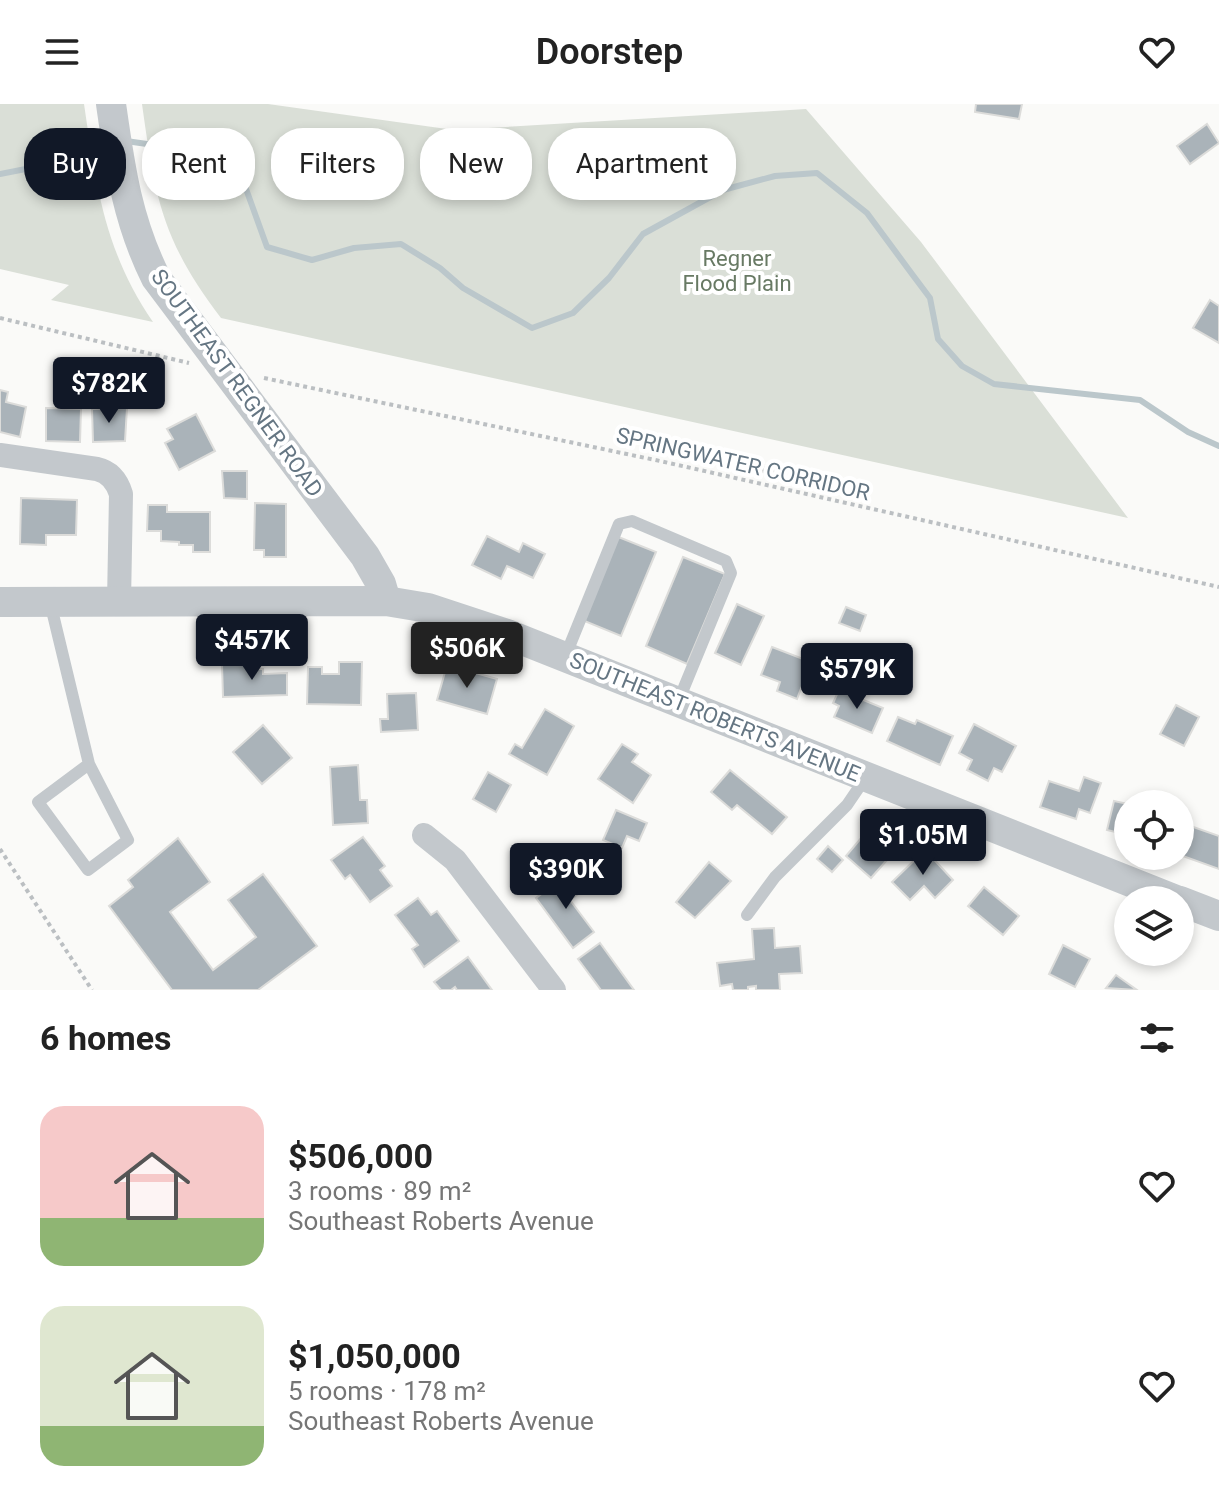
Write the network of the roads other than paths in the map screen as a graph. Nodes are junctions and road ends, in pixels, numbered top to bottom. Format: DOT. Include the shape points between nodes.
graph roads {
  1 [pos="112,108"];
  2 [pos="0,455"];
  3 [pos="386,601"];
  4 [pos="0,602"];
  5 [pos="50,602"];
  6 [pos="119,602"];
  7 [pos="565,657"];
  8 [pos="678,702"];
  9 [pos="89,764"];
  10 [pos="866,777"];
  11 [pos="424,835"];
  12 [pos="1140,886"];
  13 [pos="1194,907"];
  14 [pos="747,915"];
  15 [pos="1219,916"];
  16 [pos="554,990"];
  1 -- 3 [label="street, SOUTHEAST REGNER ROAD" via="122,182 136,234 156,278 365,556"];
  2 -- 6 [label="street" via="97,469 113,478 121,494"];
  3 -- 6 [label="street, SOUTHEAST ROBERTS AVENUE"];
  3 -- 7 [label="street, SOUTHEAST ROBERTS AVENUE" via="446,613"];
  4 -- 5 [label="street, SOUTHEAST ROBERTS AVENUE"];
  5 -- 6 [label="street, SOUTHEAST ROBERTS AVENUE"];
  5 -- 9 [label="lane"];
  7 -- 8 [label="street, SOUTHEAST ROBERTS AVENUE"];
  7 -- 8 [label="lane" via="619,524 632,521 726,561 731,573"];
  8 -- 10 [label="street, SOUTHEAST ROBERTS AVENUE"];
  9 -- 9 [label="lane" via="128,840 88,870 38,802"];
  10 -- 12 [label="street, SOUTHEAST ROBERTS AVENUE"];
  10 -- 14 [label="lane"];
  11 -- 16 [label="street" via="455,860"];
  13 -- 15 [label="street, SOUTHEAST ROBERTS AVENUE"];
}
